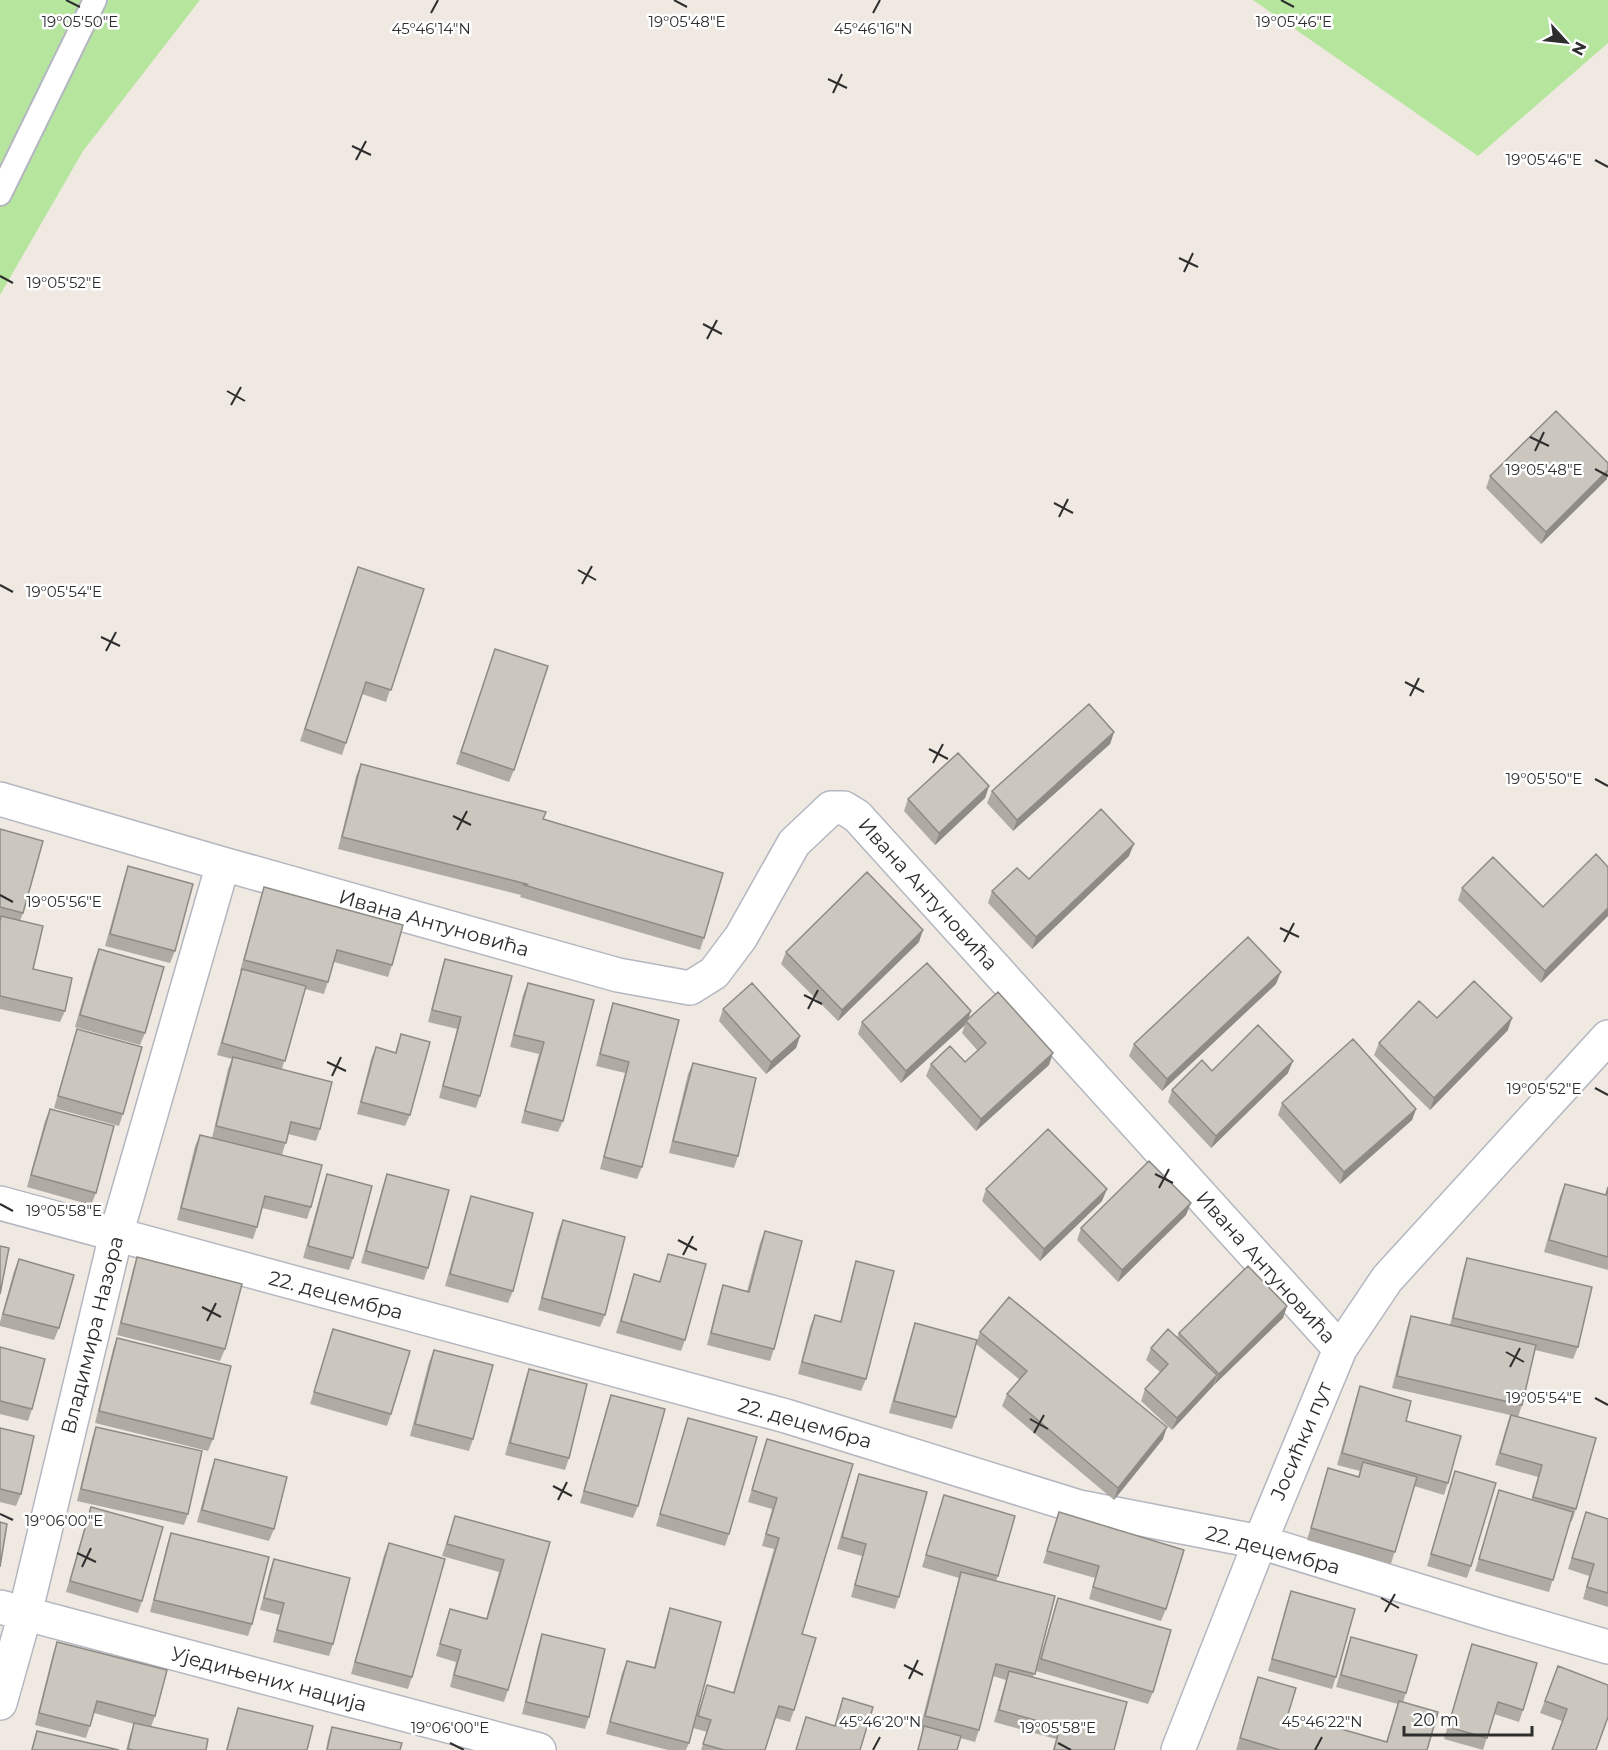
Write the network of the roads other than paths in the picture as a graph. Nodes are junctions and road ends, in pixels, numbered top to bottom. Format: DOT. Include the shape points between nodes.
graph roads {
  1 [pos="95,0"];
  2 [pos="0,194"];
  3 [pos="0,799"];
  4 [pos="223,864"];
  5 [pos="1608,1036"];
  6 [pos="0,1203"];
  7 [pos="116,1235"];
  8 [pos="1340,1348"];
  9 [pos="1260,1542"];
  10 [pos="12,1611"];
  11 [pos="1608,1647"];
  12 [pos="0,1703"];
  13 [pos="539,1750"];
  14 [pos="1178,1750"];
  1 -- 2 [label="lane"];
  3 -- 4 [label="street, Ивана Антуновића"];
  4 -- 7 [label="street, Владимира Назора"];
  4 -- 8 [label="street, Ивана Антуновића" via="618,975 690,987 714,973 741,937 794,843 831,808 844,808 857,816"];
  5 -- 8 [label="street, Јосићки пут" via="1387,1279"];
  6 -- 7 [label="street, 22. децембра"];
  7 -- 9 [label="street, 22. децембра" via="786,1416 1079,1508"];
  7 -- 10 [label="street, Владимира Назора"];
  8 -- 9 [label="street, Јосићки пут"];
  9 -- 11 [label="street, 22. децембра"];
  9 -- 14 [label="street, Јосићки пут"];
  10 -- 12 [label="street, Владимира Назора"];
  10 -- 13 [label="street, Уједињених нација"];
}
